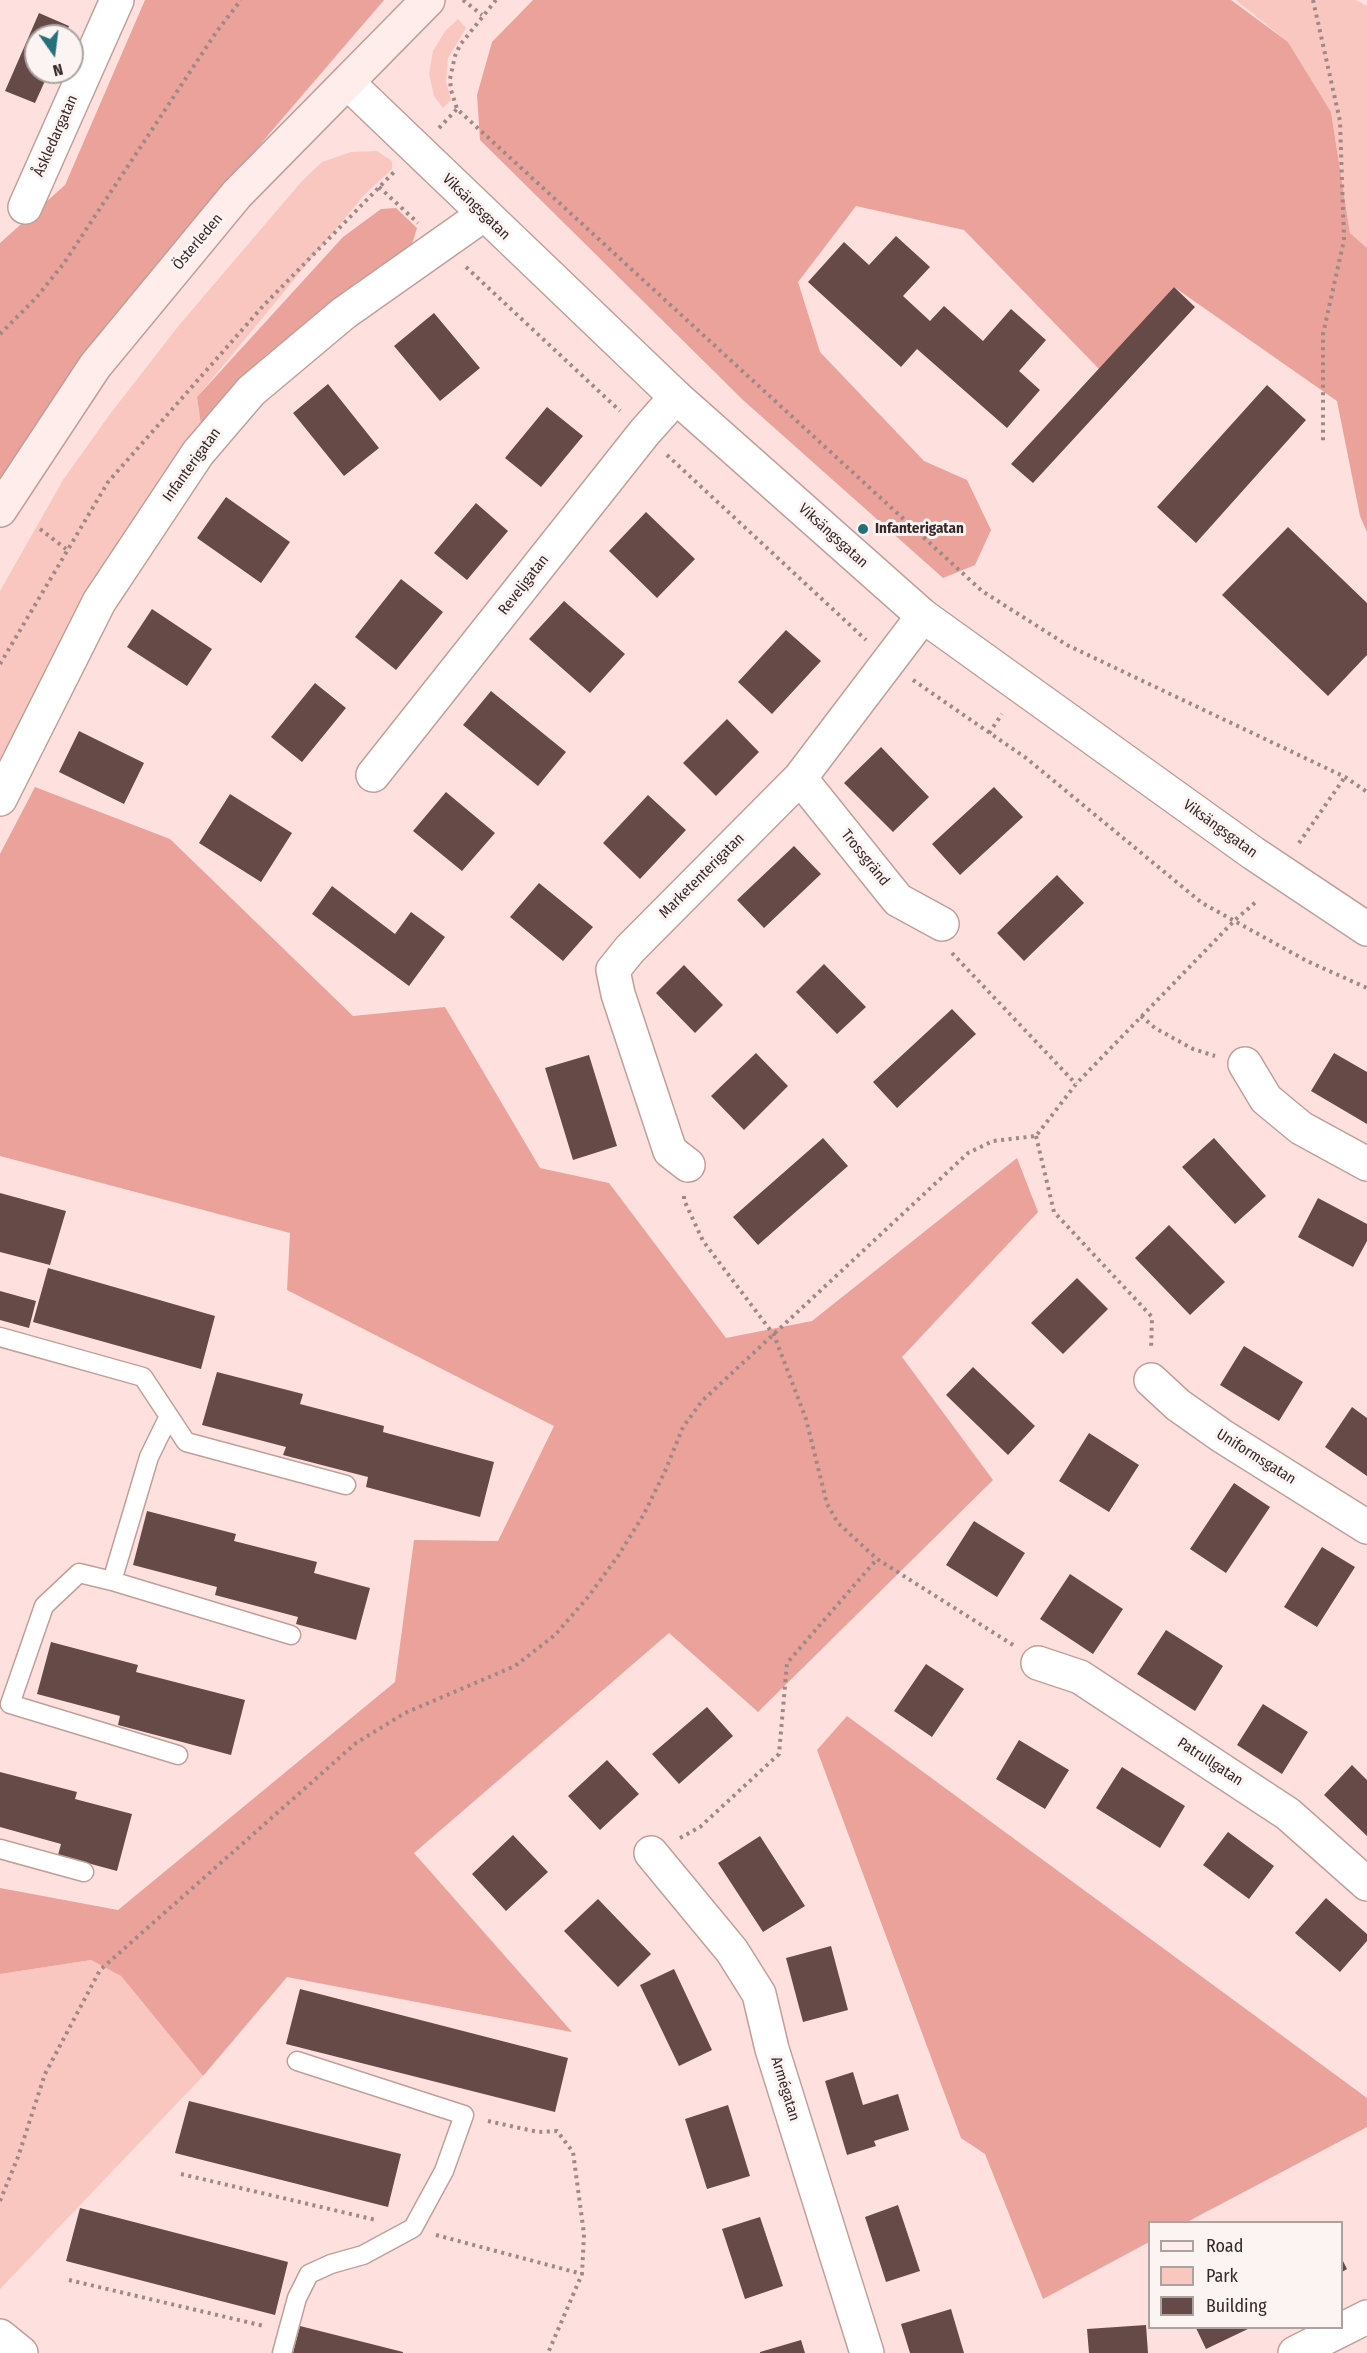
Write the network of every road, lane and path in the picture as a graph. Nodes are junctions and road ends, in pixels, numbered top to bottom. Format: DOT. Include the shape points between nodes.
graph roads {
  1 [pos="117,0"];
  2 [pos="241,0"];
  3 [pos="428,0"];
  4 [pos="463,0"];
  5 [pos="496,0"];
  6 [pos="1312,0"];
  7 [pos="482,15"];
  8 [pos="348,83"];
  9 [pos="25,207"];
  10 [pos="483,214"];
  11 [pos="442,244"];
  12 [pos="0,334"];
  13 [pos="676,397"];
  14 [pos="644,433"];
  15 [pos="1323,444"];
  16 [pos="0,510"];
  17 [pos="40,530"];
  18 [pos="66,549"];
  19 [pos="923,616"];
  20 [pos="889,660"];
  21 [pos="0,664"];
  22 [pos="1006,709"];
  23 [pos="989,733"];
  24 [pos="373,775"];
  25 [pos="1345,777"];
  26 [pos="800,778"];
  27 [pos="1361,786"];
  28 [pos="1367,786"];
  29 [pos="1367,792"];
  30 [pos="0,799"];
  31 [pos="1299,843"];
  32 [pos="1257,901"];
  33 [pos="1235,920"];
  34 [pos="942,924"];
  35 [pos="1367,929"];
  36 [pos="1367,988"];
  37 [pos="1141,1016"];
  38 [pos="1245,1065"];
  39 [pos="1076,1084"];
  40 [pos="1036,1136"];
  41 [pos="1367,1164"];
  42 [pos="688,1165"];
  43 [pos="774,1335"];
  44 [pos="0,1337"];
  45 [pos="1151,1380"];
  46 [pos="169,1416"];
  47 [pos="346,1485"];
  48 [pos="1367,1527"];
  49 [pos="877,1559"];
  50 [pos="112,1581"];
  51 [pos="291,1635"];
  52 [pos="1038,1663"];
  53 [pos="5,1705"];
  54 [pos="178,1755"];
  55 [pos="0,1848"];
  56 [pos="651,1853"];
  57 [pos="84,1872"];
  58 [pos="1367,1884"];
  59 [pos="297,2061"];
  60 [pos="464,2115"];
  61 [pos="0,2201"];
  62 [pos="69,2280"];
  63 [pos="1367,2317"];
  64 [pos="288,2332"];
  65 [pos="0,2336"];
  66 [pos="21,2353"];
  67 [pos="282,2353"];
  68 [pos="548,2353"];
  69 [pos="867,2353"];
  70 [pos="1295,2353"];
  1 -- 9 [label="street, Åskledargatan"];
  2 -- 12 [label="path" via="64,262"];
  3 -- 8 [label="main road, Österleden"];
  4 -- 7 [label="path"];
  5 -- 7 [label="path"];
  6 -- 15 [label="path" via="1340,121 1344,240 1323,334"];
  7 -- 25 [label="path" via="460,45 451,67 451,90 457,109 982,591 1067,645"];
  8 -- 10 [label="street, Viksängsgatan"];
  8 -- 16 [label="main road, Österleden" via="237,194 95,366"];
  10 -- 11 [label="street, Infanterigatan"];
  10 -- 13 [label="street, Viksängsgatan"];
  11 -- 14 [label="path"];
  11 -- 18 [label="path" via="379,187 264,305 108,482"];
  11 -- 30 [label="street, Infanterigatan" via="344,313 250,391 198,453 99,602"];
  13 -- 14 [label="street, Reveljgatan"];
  13 -- 19 [label="street, Viksängsgatan"];
  14 -- 20 [label="path"];
  14 -- 24 [label="street, Reveljgatan"];
  17 -- 18 [label="path"];
  18 -- 21 [label="path"];
  19 -- 20 [label="street, Marketenterigatan"];
  19 -- 35 [label="street, Viksängsgatan" via="1252,853"];
  20 -- 23 [label="path"];
  20 -- 26 [label="street, Marketenterigatan"];
  22 -- 23 [label="path"];
  23 -- 33 [label="path" via="1026,758 1202,903"];
  25 -- 27 [label="path"];
  25 -- 31 [label="path"];
  26 -- 34 [label="street, Trossgränd" via="898,900"];
  26 -- 42 [label="street, Marketenterigatan" via="630,949 614,970 618,994 670,1151"];
  27 -- 28 [label="path"];
  27 -- 29 [label="path"];
  32 -- 33 [label="path"];
  33 -- 36 [label="path" via="1307,961"];
  33 -- 37 [label="path"];
  34 -- 39 [label="path" via="952,953"];
  37 -- 38 [label="path" via="1192,1049"];
  37 -- 39 [label="path"];
  38 -- 41 [label="street" via="1266,1099 1301,1128"];
  39 -- 40 [label="path"];
  40 -- 43 [label="path" via="993,1141 968,1153"];
  40 -- 45 [label="path" via="1054,1212 1152,1317"];
  42 -- 43 [label="path" via="684,1200 703,1241"];
  43 -- 49 [label="path" via="806,1419 827,1504 838,1523"];
  43 -- 61 [label="path" via="702,1401 683,1427 644,1514 588,1597 555,1635 515,1666 405,1713 356,1743 100,1970 45,2073"];
  44 -- 46 [label="lane" via="143,1377"];
  45 -- 48 [label="street, Uniformsgatan" via="1222,1436"];
  46 -- 47 [label="lane" via="186,1442"];
  46 -- 50 [label="lane" via="149,1457"];
  49 -- 52 [label="path"];
  49 -- 56 [label="path" via="787,1663 779,1754 700,1827"];
  50 -- 51 [label="lane"];
  50 -- 53 [label="lane" via="79,1573 44,1606"];
  52 -- 58 [label="street, Patrullgatan" via="1080,1677 1288,1814"];
  53 -- 54 [label="lane"];
  55 -- 57 [label="lane"];
  56 -- 69 [label="street, Armégatan" via="732,1951 759,1994 772,2049"];
  59 -- 60 [label="lane"];
  60 -- 64 [label="lane" via="444,2171 412,2228 363,2255 309,2274 297,2298"];
  60 -- 68 [label="path" via="538,2132 557,2131 573,2152 584,2234 582,2274"];
  62 -- 64 [label="path"];
  63 -- 70 [label="street"];
  64 -- 67 [label="lane"];
  65 -- 66 [label="street"];
}
